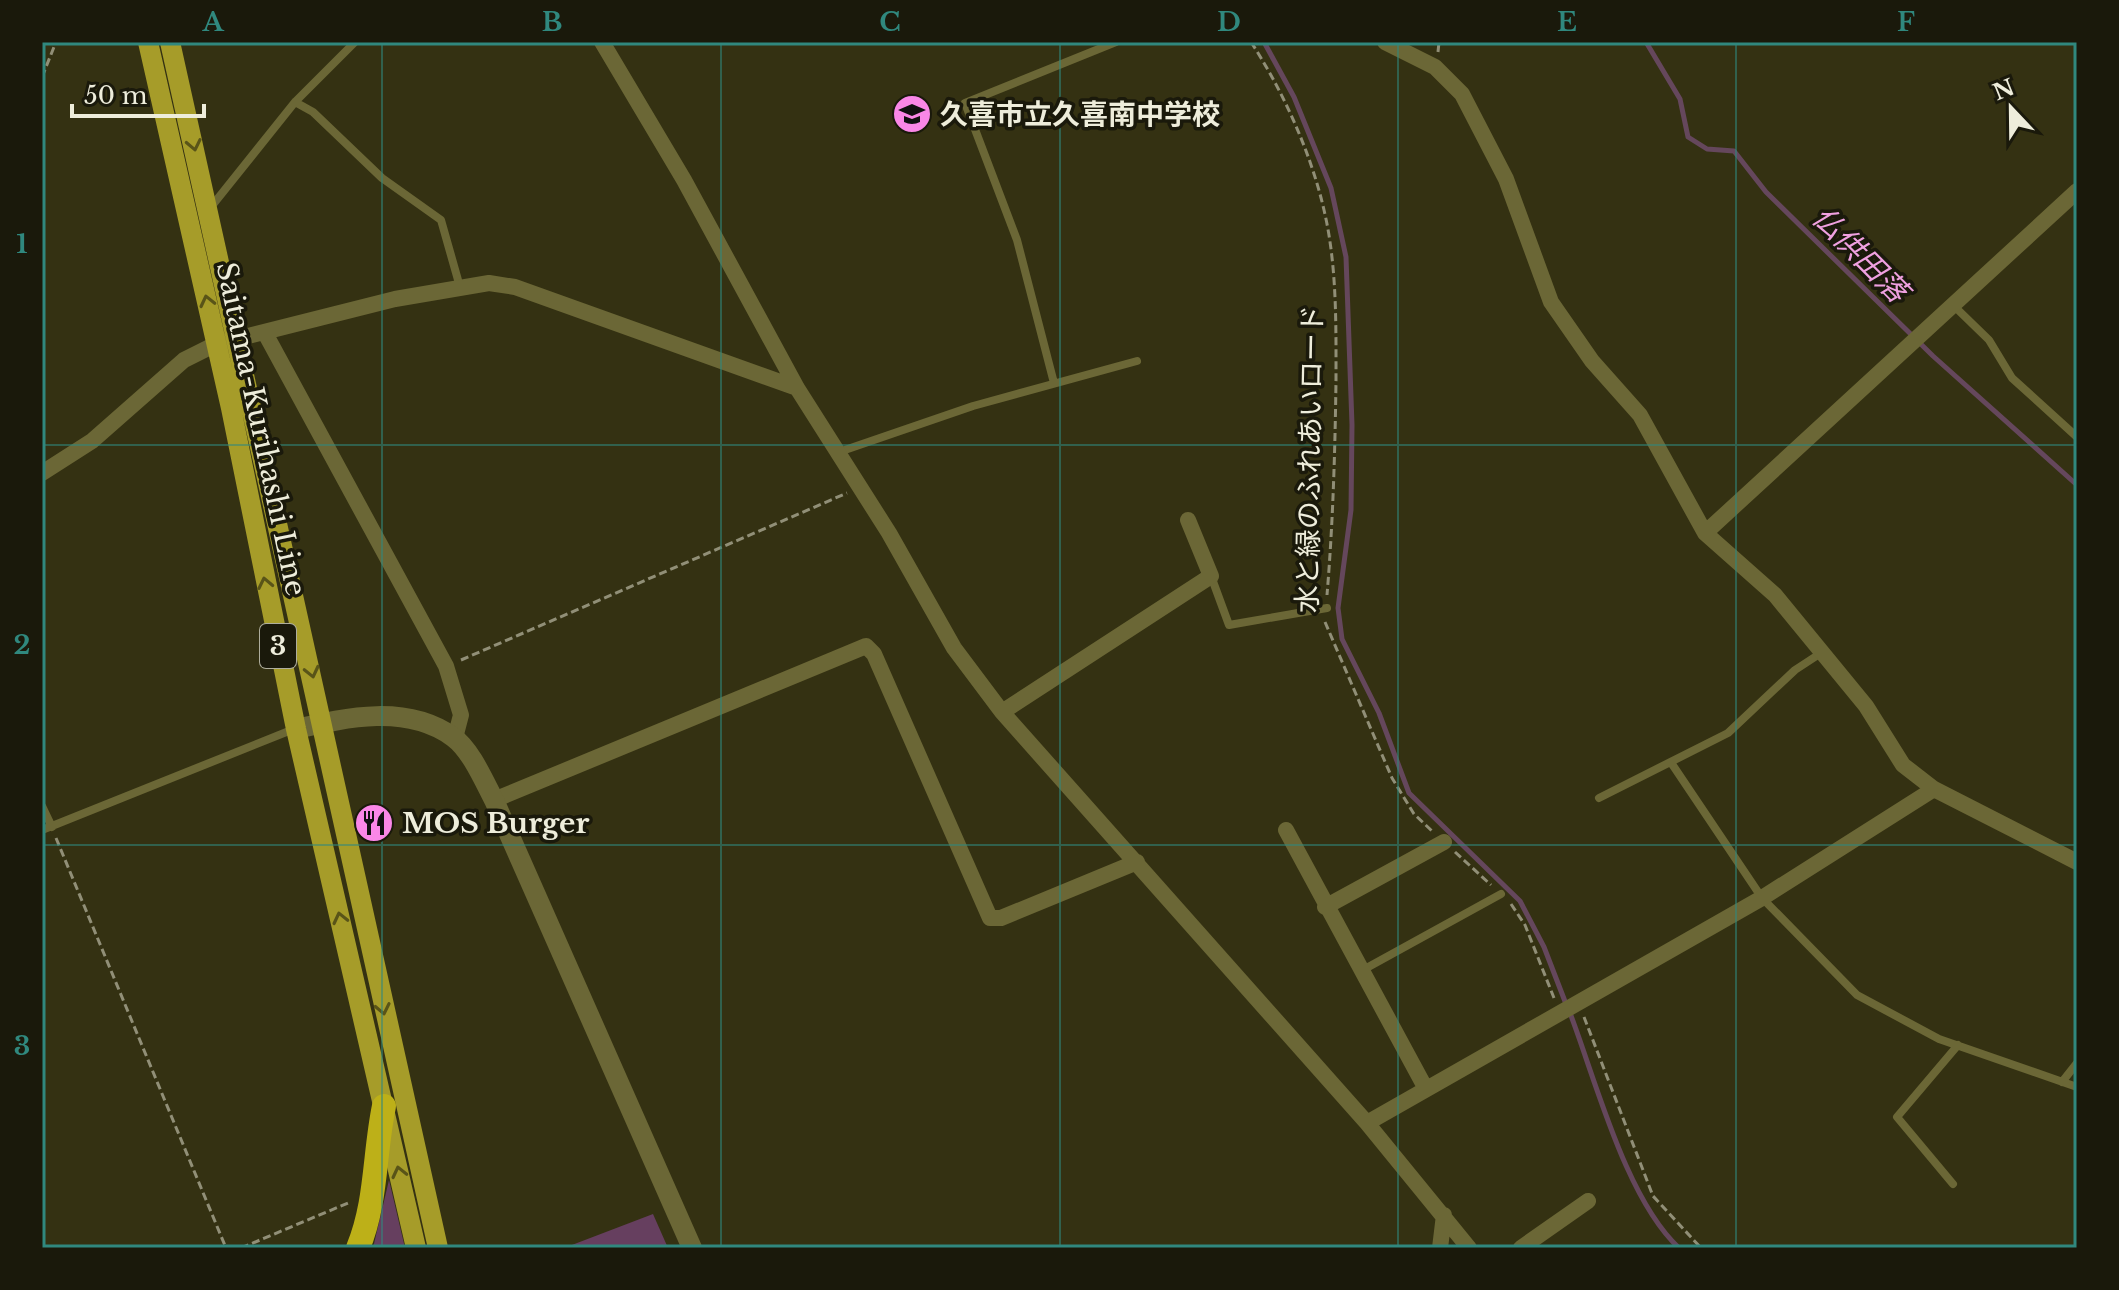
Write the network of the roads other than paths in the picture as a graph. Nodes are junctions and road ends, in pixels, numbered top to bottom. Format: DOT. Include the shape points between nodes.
graph roads {
  1 [pos="148,42"];
  2 [pos="170,42"];
  3 [pos="355,42"];
  4 [pos="602,42"];
  5 [pos="1116,42"];
  6 [pos="1385,42"];
  7 [pos="295,102"];
  8 [pos="2077,191"];
  9 [pos="208,211"];
  10 [pos="460,287"];
  11 [pos="1954,306"];
  12 [pos="265,333"];
  13 [pos="226,342"];
  14 [pos="1137,361"];
  15 [pos="1054,383"];
  16 [pos="797,388"];
  17 [pos="2077,437"];
  18 [pos="838,453"];
  19 [pos="42,473"];
  20 [pos="1188,520"];
  21 [pos="1705,533"];
  22 [pos="1211,576"];
  23 [pos="1327,608"];
  24 [pos="1822,652"];
  25 [pos="1002,712"];
  26 [pos="324,723"];
  27 [pos="296,729"];
  28 [pos="455,738"];
  29 [pos="1672,764"];
  30 [pos="1934,789"];
  31 [pos="1599,798"];
  32 [pos="494,800"];
  33 [pos="42,806"];
  34 [pos="47,829"];
  35 [pos="1286,830"];
  36 [pos="1444,842"];
  37 [pos="1137,862"];
  38 [pos="2077,862"];
  39 [pos="1501,894"];
  40 [pos="1762,898"];
  41 [pos="1325,907"];
  42 [pos="1361,972"];
  43 [pos="1958,1045"];
  44 [pos="2077,1063"];
  45 [pos="2062,1082"];
  46 [pos="2077,1087"];
  47 [pos="1426,1089"];
  48 [pos="384,1106"];
  49 [pos="1367,1123"];
  50 [pos="1953,1184"];
  51 [pos="1588,1201"];
  52 [pos="1444,1215"];
  53 [pos="358,1248"];
  54 [pos="416,1248"];
  55 [pos="438,1248"];
  56 [pos="692,1248"];
  57 [pos="1440,1248"];
  58 [pos="1469,1248"];
  59 [pos="1521,1248"];
  13 -- 1 [label="main road, Saitama-Kurihashi Line / 3, one-way"];
  2 -- 9 [label="main road, Saitama-Kurihashi Line / 3, one-way"];
  3 -- 7 [label="lane"];
  4 -- 16 [label="street"];
  5 -- 15 [label="lane" via="965,103 1017,240"];
  6 -- 21 [label="street" via="1435,67 1462,94 1506,179 1551,302 1592,361 1640,415"];
  7 -- 9 [label="lane"];
  7 -- 10 [label="lane" via="313,112 382,178 441,220"];
  8 -- 11 [label="street"];
  9 -- 13 [label="main road, Saitama-Kurihashi Line / 3"];
  10 -- 12 [label="street"];
  10 -- 16 [label="street" via="515,287"];
  11 -- 17 [label="lane" via="1989,340 2012,378"];
  11 -- 21 [label="street"];
  12 -- 13 [label="street"];
  12 -- 28 [label="street" via="446,666 461,715"];
  13 -- 19 [label="street" via="184,360 92,441"];
  13 -- 26 [label="main road, Saitama-Kurihashi Line / 3, one-way"];
  27 -- 13 [label="main road, Saitama-Kurihashi Line / 3, one-way"];
  14 -- 15 [label="lane"];
  15 -- 18 [label="lane"];
  16 -- 18 [label="street"];
  18 -- 25 [label="street" via="954,648"];
  20 -- 22 [label="street"];
  21 -- 24 [label="street" via="1775,595"];
  22 -- 23 [label="lane" via="1229,625"];
  22 -- 25 [label="street"];
  24 -- 29 [label="lane" via="1728,733"];
  24 -- 30 [label="street" via="1866,706 1903,765"];
  25 -- 37 [label="street"];
  26 -- 27 [label="street"];
  26 -- 28 [label="street" via="398,716"];
  26 -- 55 [label="main road, Saitama-Kurihashi Line / 3, one-way"];
  27 -- 34 [label="lane"];
  48 -- 27 [label="main road, Saitama-Kurihashi Line / 3, one-way"];
  28 -- 32 [label="street"];
  29 -- 31 [label="lane"];
  29 -- 40 [label="lane"];
  30 -- 38 [label="street"];
  30 -- 40 [label="street"];
  32 -- 37 [label="street" via="866,646 990,918"];
  32 -- 56 [label="street"];
  33 -- 34 [label="lane"];
  35 -- 41 [label="street"];
  36 -- 41 [label="street"];
  37 -- 49 [label="street"];
  39 -- 42 [label="lane"];
  40 -- 43 [label="lane" via="1857,995"];
  40 -- 47 [label="street"];
  41 -- 42 [label="street"];
  42 -- 47 [label="street"];
  43 -- 45 [label="lane"];
  43 -- 50 [label="lane" via="1897,1117"];
  44 -- 45 [label="lane"];
  45 -- 46 [label="lane"];
  47 -- 49 [label="street"];
  48 -- 53 [label="highway" via="376,1142 376,1184"];
  54 -- 48 [label="main road, Saitama-Kurihashi Line / 3, one-way"];
  49 -- 52 [label="street"];
  51 -- 59 [label="street"];
  52 -- 57 [label="street"];
  52 -- 58 [label="street"];
}
